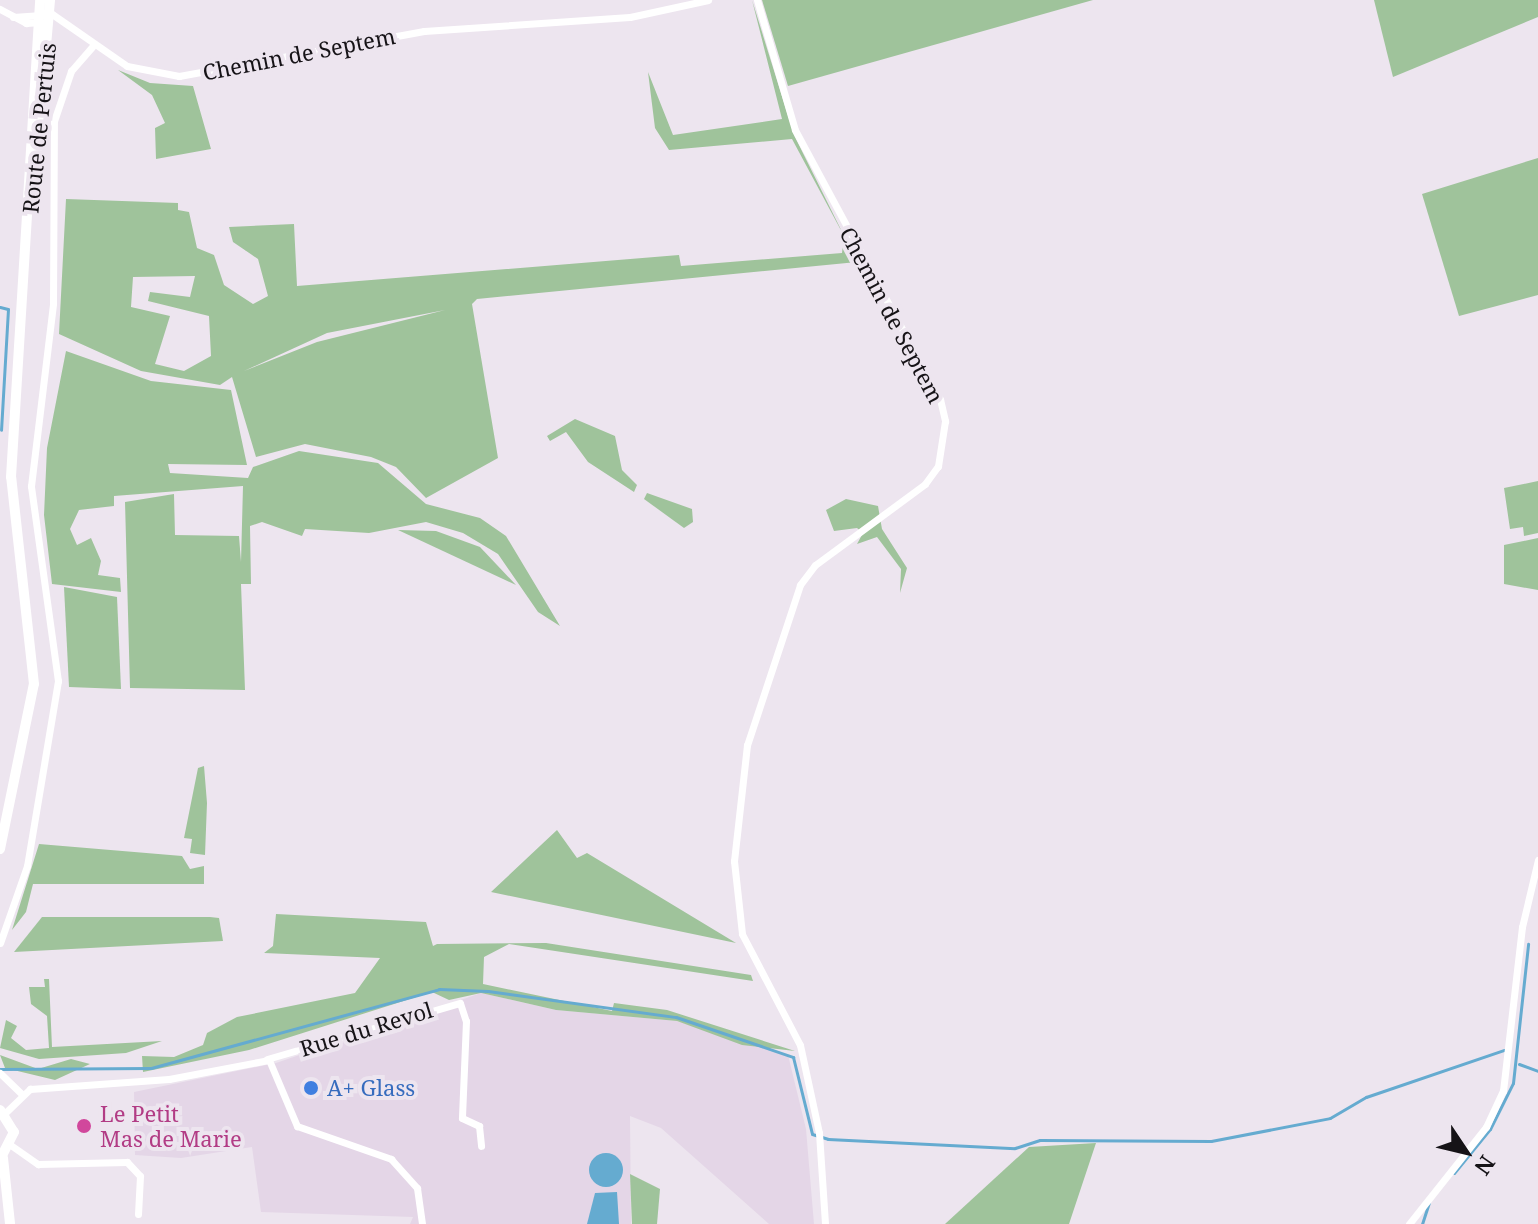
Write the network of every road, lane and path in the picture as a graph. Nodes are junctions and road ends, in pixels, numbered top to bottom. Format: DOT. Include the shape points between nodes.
graph roads {
  1 [pos="40,0"];
  2 [pos="50,0"];
  3 [pos="708,0"];
  4 [pos="757,0"];
  5 [pos="0,9"];
  6 [pos="42,17"];
  7 [pos="94,45"];
  8 [pos="0,849"];
  9 [pos="1538,860"];
  10 [pos="0,943"];
  11 [pos="265,1059"];
  12 [pos="0,1073"];
  13 [pos="21,1093"];
  14 [pos="2,1111"];
  15 [pos="12,1146"];
  16 [pos="481,1146"];
  17 [pos="1,1159"];
  18 [pos="0,1214"];
  19 [pos="138,1214"];
  20 [pos="7,1224"];
  21 [pos="422,1224"];
  22 [pos="825,1224"];
  23 [pos="1409,1224"];
  1 -- 6 [label="main road, Route de Pertuis"];
  2 -- 6 [label="main road, Route de Pertuis"];
  3 -- 7 [label="street, Chemin de Septem" via="630,17 424,31 179,76 141,73"];
  4 -- 22 [label="street, Chemin de Septem" via="795,130 940,399 945,421 938,466 925,484 815,565 800,585 747,745 734,861 742,934 800,1045 819,1133"];
  5 -- 6 [label="street" via="13,17"];
  6 -- 7 [label="street, Chemin de Septem"];
  6 -- 8 [label="main road, Route de Pertuis" via="11,477 34,684"];
  7 -- 10 [label="street" via="74,66 55,114 53,303 31,486 58,681 27,866"];
  9 -- 23 [label="street" via="1522,927 1506,1082 1486,1127"];
  11 -- 13 [label="street" via="169,1079"];
  11 -- 16 [label="street, Rue du Revol" via="454,1003 466,1012 462,1118 479,1126"];
  11 -- 21 [label="street" via="278,1067 300,1129 373,1149 410,1177"];
  12 -- 13 [label="street"];
  13 -- 14 [label="street"];
  14 -- 15 [label="main road"];
  15 -- 17 [label="main road"];
  15 -- 19 [label="street" via="38,1164 127,1162 140,1176"];
  17 -- 20 [label="main road"];
  18 -- 20 [label="main road"];
}
